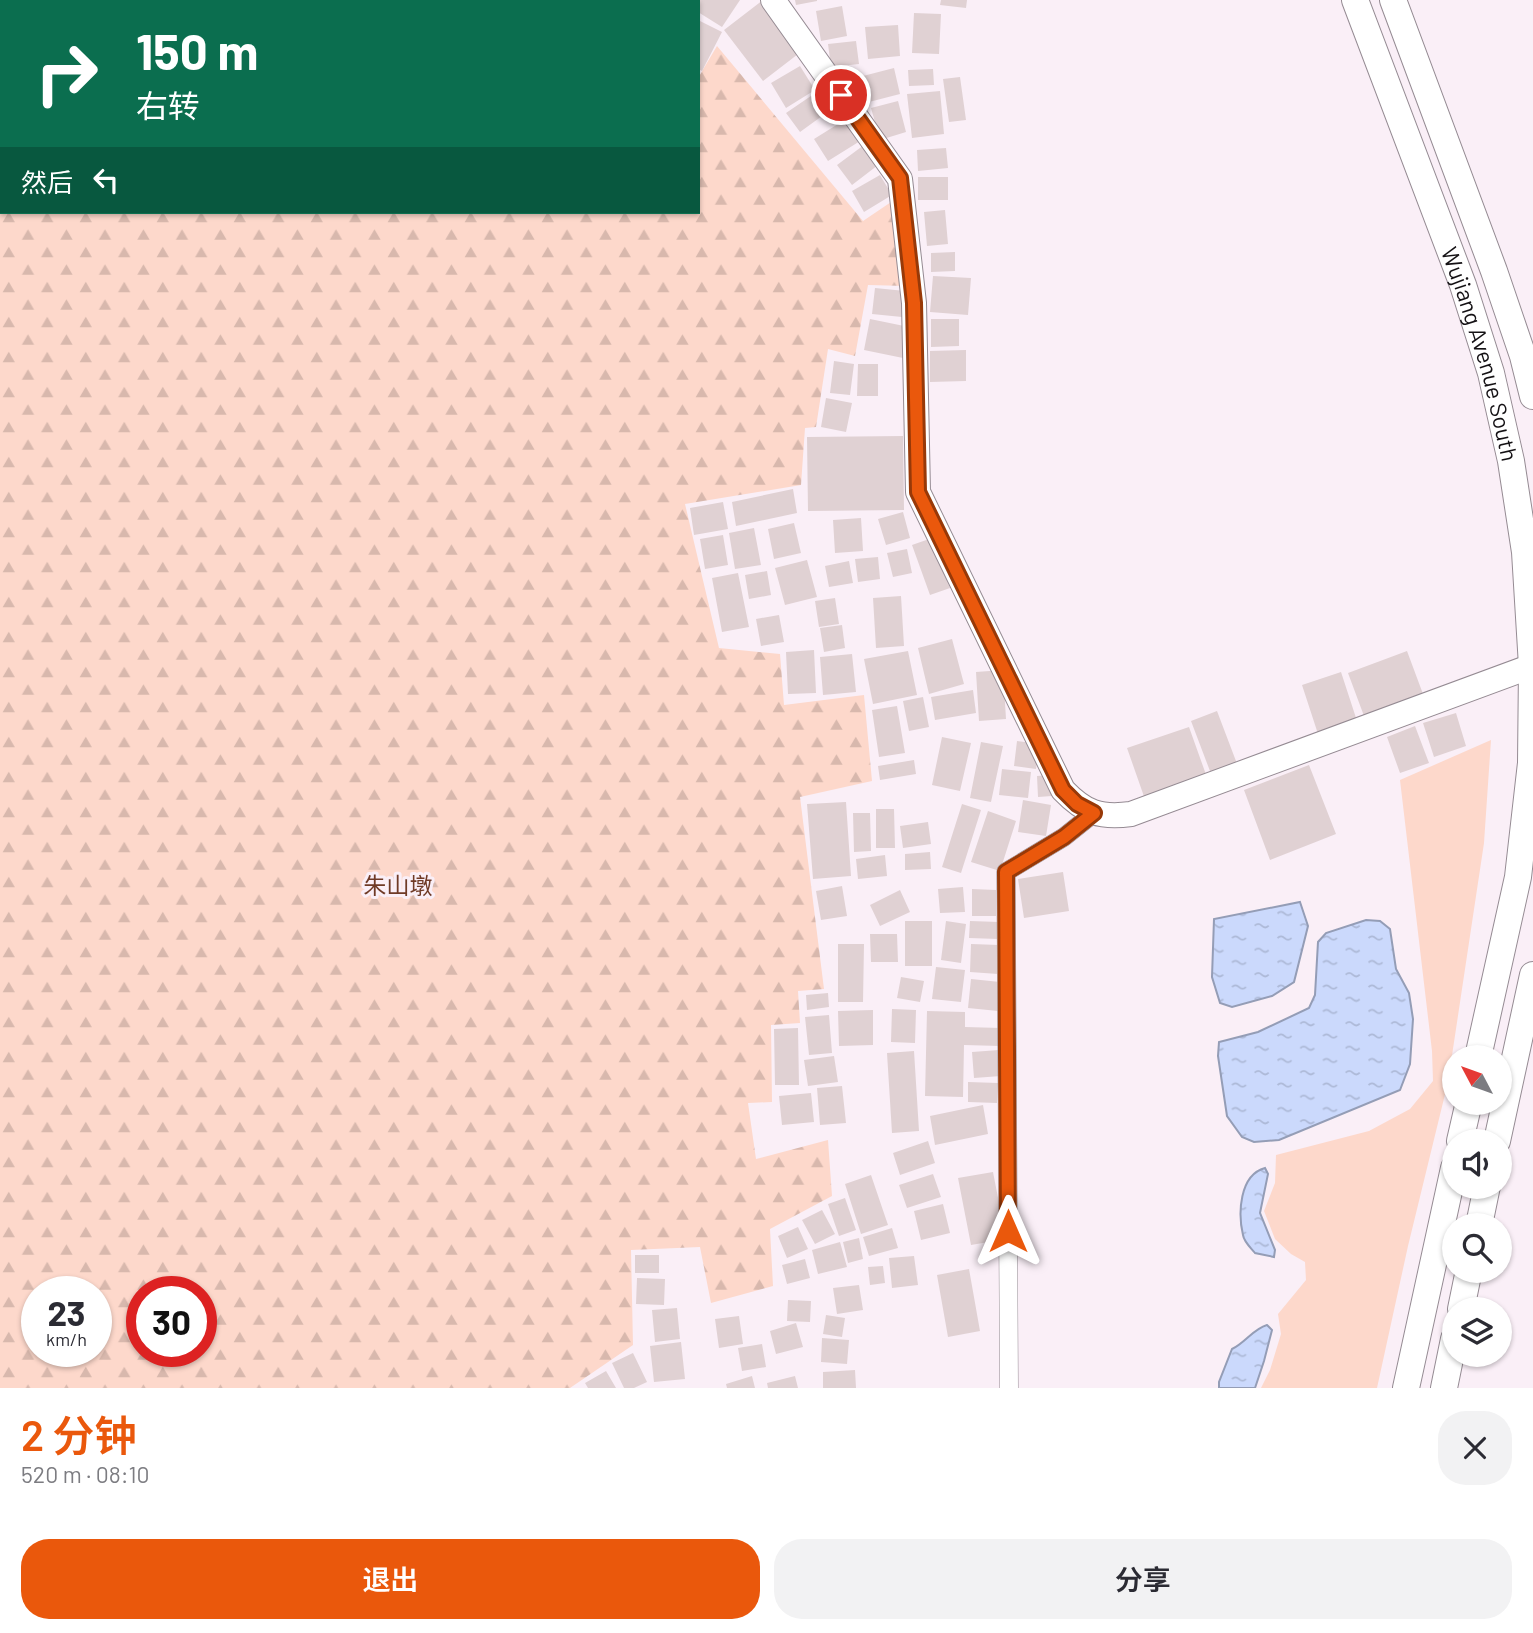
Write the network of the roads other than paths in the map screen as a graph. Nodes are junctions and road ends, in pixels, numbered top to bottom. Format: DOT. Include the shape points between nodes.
graph roads {
  1 [pos="773,0"];
  2 [pos="1355,0"];
  3 [pos="1393,0"];
  4 [pos="1533,396"];
  5 [pos="1532,666"];
  6 [pos="1094,813"];
  7 [pos="1533,975"];
  8 [pos="1481,1045"];
  9 [pos="1500,1129"];
  10 [pos="1447,1199"];
  11 [pos="1448,1367"];
  12 [pos="1009,1388"];
  13 [pos="1406,1388"];
  14 [pos="1444,1388"];
  1 -- 6 [label="street" via="900,178 914,303 918,492 1063,790"];
  2 -- 5 [label="main road, Wujiang Avenue South" via="1463,285 1491,373 1525,552"];
  3 -- 4 [label="main road, Wujiang Avenue South" via="1494,271"];
  5 -- 6 [label="street" via="1131,814"];
  5 -- 8 [label="main road, Wujiang Avenue South" via="1531,763 1518,877"];
  6 -- 12 [label="street" via="1006,872"];
  7 -- 9 [label="main road"];
  10 -- 13 [label="main road"];
  11 -- 14 [label="main road"];
}
